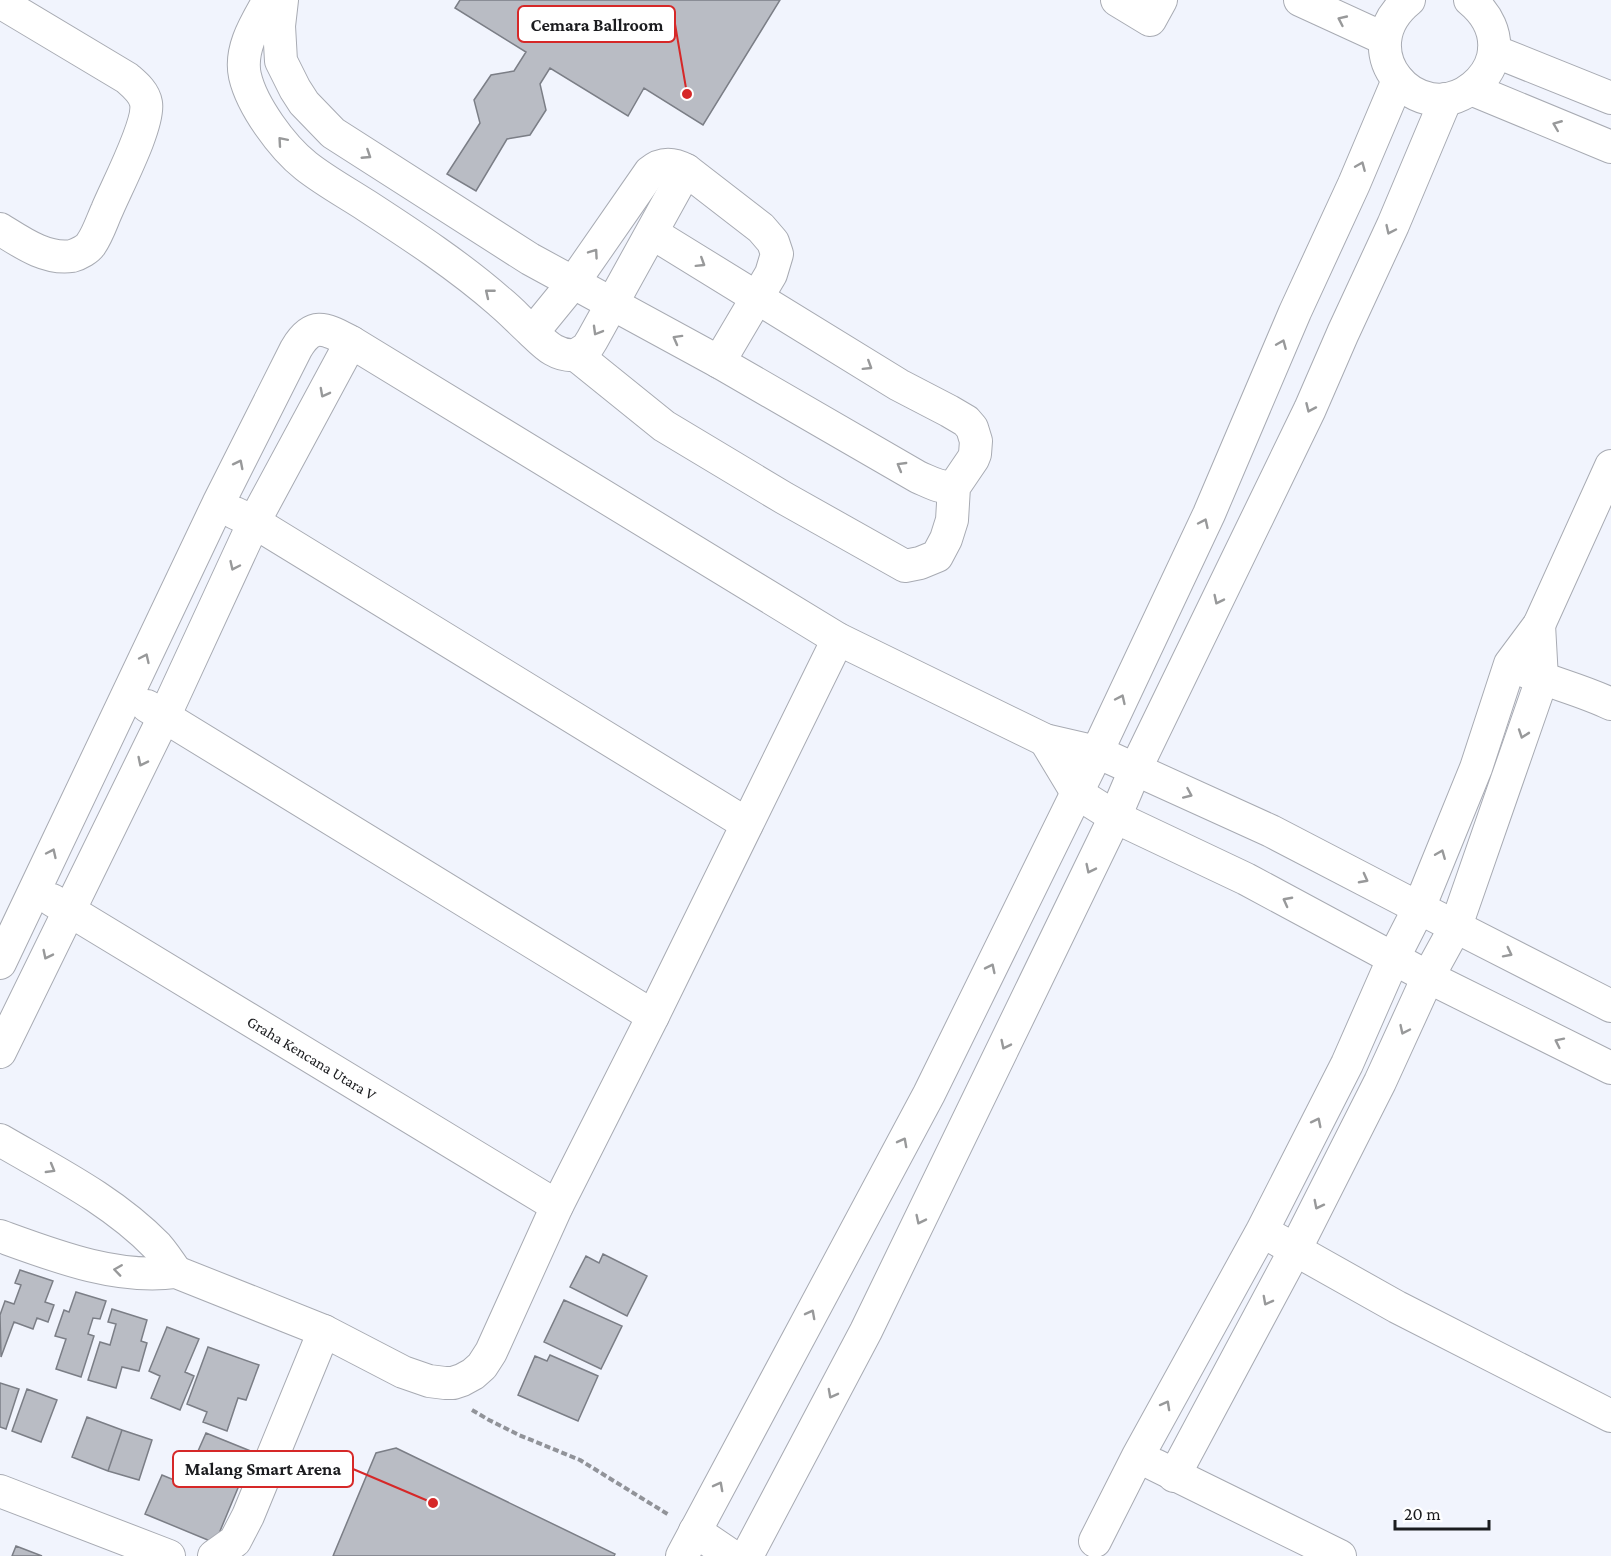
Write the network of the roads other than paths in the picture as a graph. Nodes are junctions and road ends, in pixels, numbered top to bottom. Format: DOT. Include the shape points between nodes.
graph roads {
  1 [pos="1117,0"];
  2 [pos="1161,0"];
  3 [pos="1300,0"];
  4 [pos="1408,0"];
  5 [pos="0,2"];
  6 [pos="273,2"];
  7 [pos="1482,5"];
  8 [pos="1385,39"];
  9 [pos="1494,51"];
  10 [pos="281,61"];
  11 [pos="1398,80"];
  12 [pos="249,86"];
  13 [pos="1458,94"];
  14 [pos="1611,98"];
  15 [pos="333,133"];
  16 [pos="1611,147"];
  17 [pos="306,166"];
  18 [pos="686,170"];
  19 [pos="0,229"];
  20 [pos="652,233"];
  21 [pos="573,283"];
  22 [pos="756,297"];
  23 [pos="613,304"];
  24 [pos="532,332"];
  25 [pos="351,342"];
  26 [pos="576,356"];
  27 [pos="719,362"];
  28 [pos="1609,474"];
  29 [pos="954,487"];
  30 [pos="218,504"];
  31 [pos="254,522"];
  32 [pos="1539,625"];
  33 [pos="838,639"];
  34 [pos="1510,664"];
  35 [pos="1542,679"];
  36 [pos="128,693"];
  37 [pos="1611,704"];
  38 [pos="164,717"];
  39 [pos="1045,740"];
  40 [pos="1096,752"];
  41 [pos="1135,770"];
  42 [pos="1077,792"];
  43 [pos="1115,816"];
  44 [pos="747,824"];
  45 [pos="35,889"];
  46 [pos="1419,908"];
  47 [pos="69,910"];
  48 [pos="1456,926"];
  49 [pos="1394,957"];
  50 [pos="0,963"];
  51 [pos="1428,976"];
  52 [pos="1611,1005"];
  53 [pos="653,1016"];
  54 [pos="0,1052"];
  55 [pos="1347,1064"];
  56 [pos="1611,1068"];
  57 [pos="1380,1082"];
  58 [pos="0,1140"];
  59 [pos="557,1206"];
  60 [pos="1262,1231"];
  61 [pos="0,1236"];
  62 [pos="1295,1250"];
  63 [pos="176,1272"];
  64 [pos="324,1331"];
  65 [pos="1611,1416"];
  66 [pos="1138,1456"];
  67 [pos="1174,1476"];
  68 [pos="0,1491"];
  69 [pos="1095,1541"];
  70 [pos="688,1543"];
  71 [pos="168,1556"];
  72 [pos="214,1556"];
  73 [pos="732,1556"];
  74 [pos="747,1556"];
  75 [pos="1340,1556"];
  1 -- 2 [label="street" via="1150,20"];
  8 -- 3 [label="street, one-way"];
  4 -- 8 [label="street" via="1393,16"];
  5 -- 19 [label="street" via="127,78 144,96 147,111 90,246 74,255 47,254"];
  6 -- 10 [label="street"];
  6 -- 12 [label="street" via="250,36 243,60"];
  7 -- 9 [label="street" via="1494,39"];
  8 -- 11 [label="street" via="1388,63"];
  9 -- 13 [label="street" via="1486,74"];
  9 -- 14 [label="street"];
  10 -- 12 [label="street"];
  10 -- 15 [label="street" via="304,103"];
  11 -- 13 [label="street" via="1411,92 1434,99"];
  40 -- 11 [label="street, one-way" via="1209,514"];
  17 -- 12 [label="street, one-way" via="270,127"];
  16 -- 13 [label="street, one-way"];
  13 -- 41 [label="street, one-way"];
  15 -- 17 [label="street"];
  15 -- 21 [label="street, one-way"];
  24 -- 17 [label="street, one-way" via="448,260"];
  18 -- 20 [label="street"];
  21 -- 18 [label="street, one-way" via="650,172 666,164"];
  18 -- 22 [label="street" via="761,228 773,242 776,262"];
  20 -- 22 [label="street, one-way"];
  20 -- 23 [label="street"];
  21 -- 23 [label="street"];
  21 -- 24 [label="street"];
  22 -- 27 [label="street"];
  22 -- 29 [label="street, one-way" via="899,385 966,421 977,446"];
  23 -- 26 [label="street, one-way" via="592,340"];
  27 -- 23 [label="street, one-way"];
  24 -- 26 [label="street" via="560,354"];
  30 -- 25 [label="street, one-way" via="306,335 320,329"];
  25 -- 31 [label="street, one-way"];
  25 -- 33 [label="street"];
  26 -- 29 [label="street" via="664,426 905,566 937,556 952,520"];
  29 -- 27 [label="street, one-way" via="939,486 918,477"];
  28 -- 32 [label="street"];
  30 -- 31 [label="street"];
  36 -- 30 [label="street, one-way"];
  31 -- 38 [label="street, one-way"];
  31 -- 44 [label="street"];
  32 -- 34 [label="street"];
  32 -- 35 [label="street"];
  33 -- 39 [label="street"];
  33 -- 44 [label="street"];
  34 -- 35 [label="street"];
  46 -- 34 [label="street, one-way" via="1476,768"];
  35 -- 37 [label="street"];
  35 -- 48 [label="street, one-way"];
  36 -- 38 [label="street"];
  45 -- 36 [label="street, one-way"];
  38 -- 47 [label="street, one-way"];
  38 -- 53 [label="street"];
  39 -- 40 [label="street"];
  39 -- 42 [label="street"];
  40 -- 41 [label="street"];
  40 -- 42 [label="street"];
  41 -- 43 [label="street"];
  41 -- 46 [label="street, one-way" via="1271,831"];
  42 -- 43 [label="street"];
  70 -- 42 [label="street, one-way" via="929,1094"];
  49 -- 43 [label="street, one-way"];
  43 -- 74 [label="street, one-way" via="866,1331"];
  44 -- 53 [label="street"];
  45 -- 47 [label="street, Graha Kencana Utara V"];
  45 -- 50 [label="street"];
  46 -- 48 [label="street"];
  46 -- 49 [label="street"];
  47 -- 54 [label="street, one-way"];
  47 -- 59 [label="street, Graha Kencana Utara V"];
  48 -- 51 [label="street"];
  48 -- 52 [label="street, one-way"];
  49 -- 51 [label="street"];
  49 -- 55 [label="street"];
  56 -- 51 [label="street, one-way"];
  51 -- 57 [label="street, one-way"];
  53 -- 59 [label="street"];
  55 -- 57 [label="street"];
  60 -- 55 [label="street, one-way"];
  57 -- 62 [label="street, one-way"];
  58 -- 63 [label="street, one-way" via="94,1194 159,1248"];
  59 -- 64 [label="street" via="492,1352 473,1374 453,1383 429,1381 403,1372"];
  60 -- 62 [label="street"];
  66 -- 60 [label="street, one-way"];
  63 -- 61 [label="street, one-way" via="156,1275 103,1268"];
  62 -- 65 [label="street" via="1397,1307"];
  62 -- 67 [label="street, one-way"];
  63 -- 64 [label="street"];
  64 -- 72 [label="street" via="248,1516 235,1541"];
  66 -- 67 [label="street"];
  66 -- 69 [label="street"];
  67 -- 75 [label="street"];
  68 -- 71 [label="street"];
  70 -- 73 [label="street"];
}
